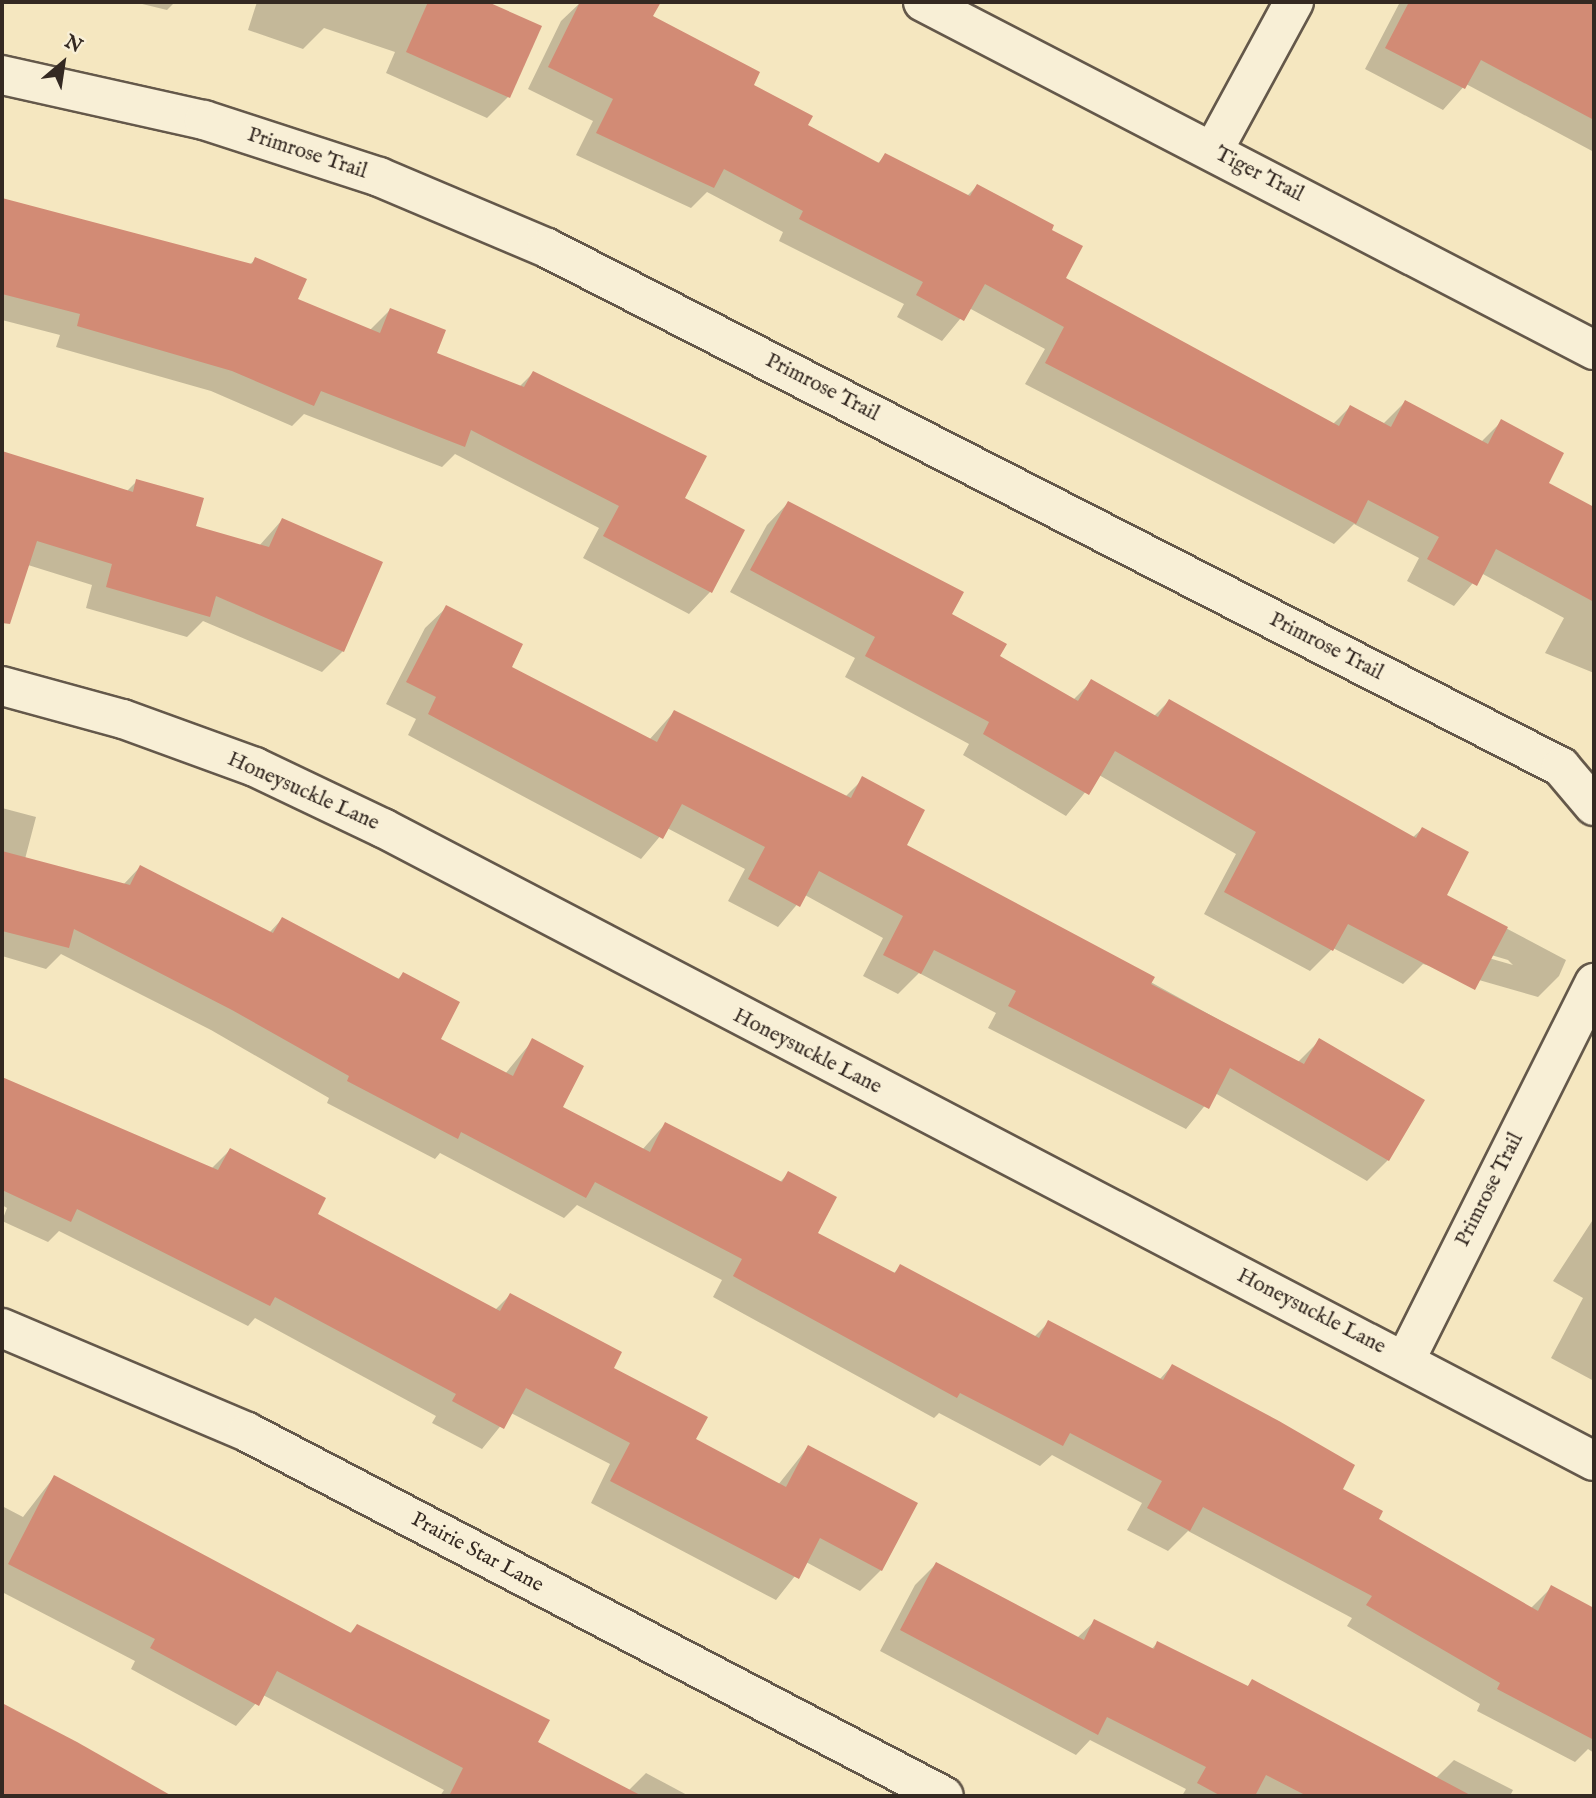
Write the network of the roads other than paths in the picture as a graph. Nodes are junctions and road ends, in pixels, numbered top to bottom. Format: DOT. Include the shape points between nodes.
graph roads {
  1 [pos="923,2"];
  2 [pos="1294,2"];
  3 [pos="2,75"];
  4 [pos="1213,152"];
  5 [pos="1594,349"];
  6 [pos="2,686"];
  7 [pos="1594,806"];
  8 [pos="1594,983"];
  9 [pos="2,1328"];
  10 [pos="1405,1361"];
  11 [pos="1594,1461"];
  12 [pos="944,1796"];
  1 -- 4 [label="street, Tiger Trail"];
  2 -- 4 [label="street"];
  3 -- 7 [label="street, Primrose Trail" via="204,120 379,177 547,248 1561,767"];
  4 -- 5 [label="street, Tiger Trail"];
  6 -- 10 [label="street, Honeysuckle Lane" via="123,719 256,767 383,828"];
  8 -- 10 [label="street, Primrose Trail"];
  9 -- 12 [label="street, Prairie Star Lane" via="247,1433"];
  10 -- 11 [label="street, Honeysuckle Lane"];
}
